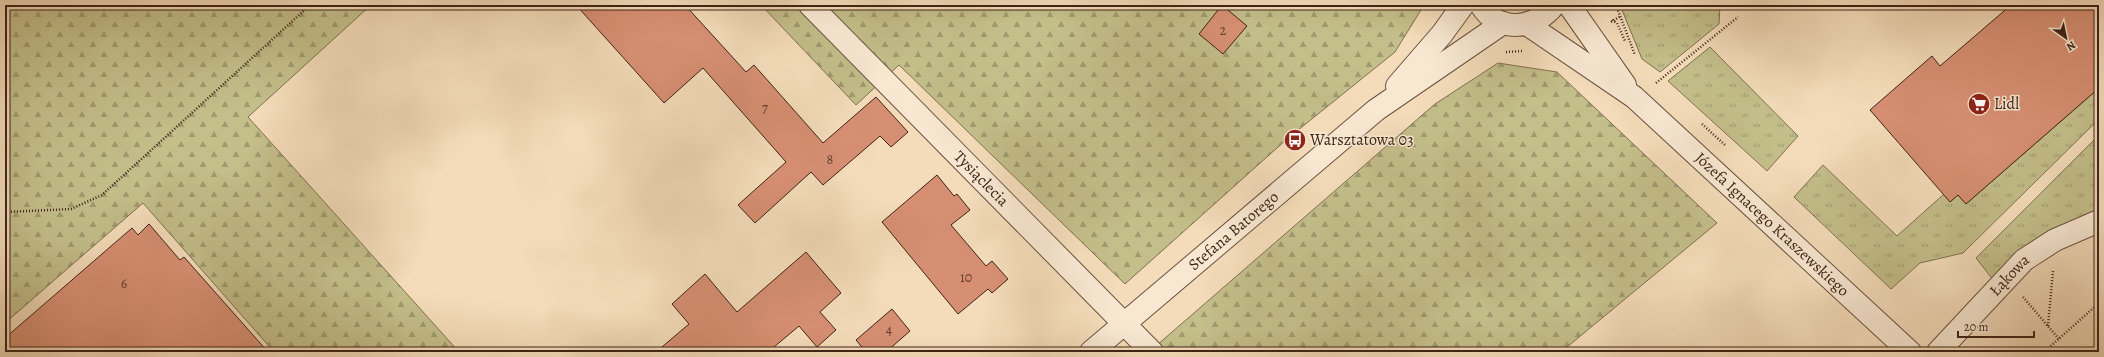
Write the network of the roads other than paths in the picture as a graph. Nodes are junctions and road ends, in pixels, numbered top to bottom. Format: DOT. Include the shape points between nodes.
graph roads {
  1 [pos="810,5"];
  2 [pos="1462,5"];
  3 [pos="1481,5"];
  4 [pos="1554,5"];
  5 [pos="1569,5"];
  6 [pos="1503,23"];
  7 [pos="1528,25"];
  8 [pos="1634,97"];
  9 [pos="1376,110"];
  10 [pos="2099,221"];
  11 [pos="1124,323"];
  12 [pos="1091,352"];
  13 [pos="1152,352"];
  14 [pos="1910,352"];
  15 [pos="1938,352"];
  1 -- 11 [label="street, Tysiąclecia"];
  2 -- 9 [label="street, Stefana Batorego" via="1442,34"];
  3 -- 6 [label="street" via="1492,18"];
  4 -- 7 [label="street" via="1539,20"];
  5 -- 8 [label="street, Józefa Ignacego Kraszewskiego"];
  6 -- 7 [label="street" via="1515,26"];
  6 -- 9 [label="street, Stefana Batorego"];
  7 -- 8 [label="street, Józefa Ignacego Kraszewskiego"];
  8 -- 14 [label="street, Józefa Ignacego Kraszewskiego"];
  9 -- 11 [label="street, Stefana Batorego"];
  10 -- 15 [label="street, Łąkowa" via="2055,240 2024,260"];
  11 -- 12 [label="street, Stefana Batorego"];
  11 -- 13 [label="street, Tysiąclecia"];
}
